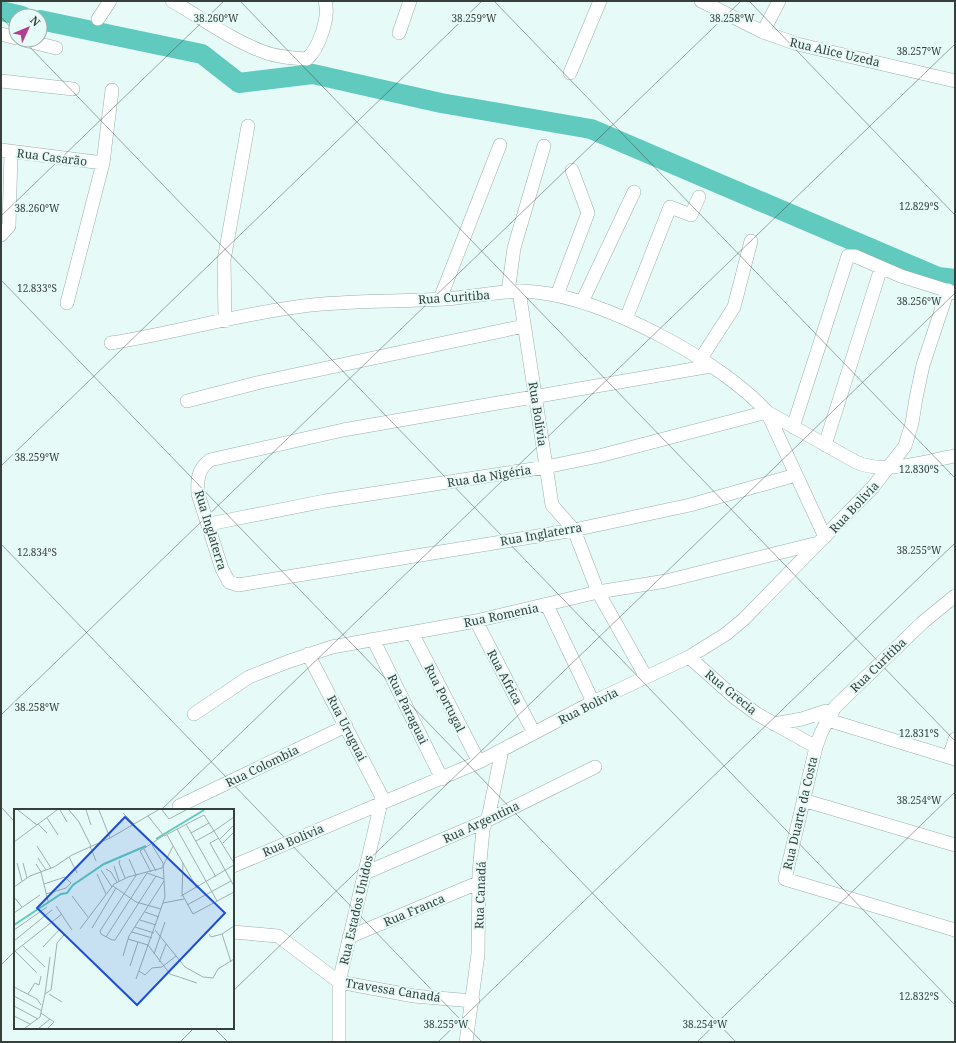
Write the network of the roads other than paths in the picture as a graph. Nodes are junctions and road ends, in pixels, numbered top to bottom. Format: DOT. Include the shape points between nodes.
graph roads {
  1 [pos="110,1"];
  2 [pos="172,1"];
  3 [pos="325,1"];
  4 [pos="410,1"];
  5 [pos="600,1"];
  6 [pos="701,1"];
  7 [pos="779,1"];
  8 [pos="98,19"];
  9 [pos="763,32"];
  10 [pos="399,34"];
  11 [pos="48,46"];
  12 [pos="56,48"];
  13 [pos="570,73"];
  14 [pos="1,81"];
  15 [pos="955,81"];
  16 [pos="73,88"];
  17 [pos="112,90"];
  18 [pos="248,126"];
  19 [pos="500,145"];
  20 [pos="544,146"];
  21 [pos="6,151"];
  22 [pos="103,163"];
  23 [pos="572,170"];
  24 [pos="634,192"];
  25 [pos="699,198"];
  26 [pos="1,235"];
  27 [pos="751,241"];
  28 [pos="881,268"];
  29 [pos="513,292"];
  30 [pos="952,292"];
  31 [pos="557,295"];
  32 [pos="440,299"];
  33 [pos="67,302"];
  34 [pos="582,302"];
  35 [pos="626,319"];
  36 [pos="225,321"];
  37 [pos="524,326"];
  38 [pos="111,343"];
  39 [pos="706,363"];
  40 [pos="535,396"];
  41 [pos="187,401"];
  42 [pos="767,412"];
  43 [pos="793,427"];
  44 [pos="825,445"];
  45 [pos="955,456"];
  46 [pos="546,467"];
  47 [pos="890,468"];
  48 [pos="796,475"];
  49 [pos="209,524"];
  50 [pos="574,530"];
  51 [pos="822,540"];
  52 [pos="598,592"];
  53 [pos="955,596"];
  54 [pos="547,606"];
  55 [pos="476,621"];
  56 [pos="412,633"];
  57 [pos="373,639"];
  58 [pos="308,654"];
  59 [pos="689,657"];
  60 [pos="646,676"];
  61 [pos="593,702"];
  62 [pos="194,714"];
  63 [pos="823,718"];
  64 [pos="774,724"];
  65 [pos="346,726"];
  66 [pos="534,733"];
  67 [pos="955,739"];
  68 [pos="816,747"];
  69 [pos="502,750"];
  70 [pos="952,758"];
  71 [pos="479,762"];
  72 [pos="595,767"];
  73 [pos="442,779"];
  74 [pos="803,800"];
  75 [pos="381,803"];
  76 [pos="179,806"];
  77 [pos="486,821"];
  78 [pos="955,845"];
  79 [pos="234,866"];
  80 [pos="365,873"];
  81 [pos="480,882"];
  82 [pos="955,930"];
  83 [pos="234,932"];
  84 [pos="349,937"];
  85 [pos="339,982"];
  86 [pos="473,1001"];
  87 [pos="339,1042"];
  88 [pos="466,1042"];
  1 -- 8 [label="street"];
  2 -- 3 [label="street" via="264,52 289,58 307,58 314,51 324,26 327,8"];
  4 -- 10 [label="street"];
  5 -- 13 [label="street"];
  6 -- 9 [label="street, Rua Alice Uzeda"];
  7 -- 9 [label="street"];
  9 -- 15 [label="street, Rua Alice Uzeda" via="797,44"];
  11 -- 12 [label="street"];
  14 -- 16 [label="street"];
  17 -- 22 [label="street"];
  18 -- 36 [label="street" via="224,252"];
  19 -- 32 [label="street"];
  20 -- 29 [label="street, Rua Bolívia" via="514,248"];
  21 -- 22 [label="street, Rua Casarão"];
  21 -- 26 [label="street" via="9,226"];
  22 -- 33 [label="street"];
  23 -- 31 [label="street" via="588,213"];
  24 -- 34 [label="street"];
  25 -- 35 [label="street" via="691,215 670,207"];
  27 -- 39 [label="street" via="734,307"];
  28 -- 30 [label="street" via="922,284"];
  28 -- 43 [label="street" via="852,255 847,259"];
  28 -- 44 [label="street"];
  29 -- 31 [label="street, Rua Curitiba"];
  29 -- 32 [label="street, Rua Curitiba"];
  29 -- 37 [label="street, Rua Bolívia"];
  30 -- 47 [label="street, Rua Bolivia" via="923,365 910,433 905,446"];
  31 -- 34 [label="street, Rua Curitiba"];
  32 -- 36 [label="street, Rua Curitiba" via="332,303"];
  34 -- 35 [label="street, Rua Curitiba"];
  35 -- 39 [label="street, Rua Curitiba"];
  36 -- 38 [label="street, Rua Curitiba"];
  37 -- 40 [label="street, Rua Bolívia"];
  37 -- 41 [label="street" via="261,382"];
  39 -- 40 [label="street, Rua Inglaterra"];
  39 -- 42 [label="street, Rua Curitiba" via="742,387"];
  40 -- 46 [label="street, Rua Bolívia"];
  40 -- 49 [label="street, Rua Inglaterra" via="308,437 210,460 200,470 197,484"];
  42 -- 43 [label="street"];
  42 -- 46 [label="street, Rua da Nigéria" via="599,456"];
  42 -- 48 [label="street"];
  43 -- 44 [label="street"];
  44 -- 47 [label="street" via="863,466"];
  45 -- 47 [label="street"];
  46 -- 49 [label="street, Rua da Nigéria" via="325,501"];
  46 -- 50 [label="street, Rua Bolívia" via="552,505"];
  47 -- 51 [label="street, Rua Bolivia"];
  48 -- 50 [label="street, Rua Inglaterra" via="690,505"];
  48 -- 51 [label="street"];
  49 -- 50 [label="street, Rua Inglaterra" via="222,569 230,582 238,585"];
  50 -- 52 [label="street"];
  51 -- 52 [label="street, Rua Romenia" via="666,581"];
  51 -- 59 [label="street, Rua Bolivia" via="744,619 726,634"];
  52 -- 54 [label="street, Rua Romenia"];
  52 -- 60 [label="street"];
  53 -- 63 [label="street, Rua Curitiba" via="917,627"];
  54 -- 55 [label="street, Rua Romenia"];
  54 -- 61 [label="street"];
  55 -- 56 [label="street, Rua Romenia"];
  55 -- 66 [label="street, Rua Africa"];
  56 -- 57 [label="street, Rua Romenia"];
  56 -- 71 [label="street, Rua Portugal"];
  57 -- 58 [label="street, Rua Romenia"];
  57 -- 73 [label="street, Rua Paraguai"];
  58 -- 62 [label="street, Rua Romenia" via="249,677"];
  58 -- 65 [label="street, Rua Uruguai"];
  59 -- 60 [label="street, Rua Bolivia"];
  59 -- 64 [label="street, Rua Grecia" via="745,706"];
  60 -- 61 [label="street, Rua Bolivia"];
  61 -- 66 [label="street, Rua Bolivia"];
  63 -- 64 [label="street"];
  63 -- 68 [label="street"];
  63 -- 70 [label="street"];
  64 -- 68 [label="street, Rua Grecia"];
  65 -- 75 [label="street, Rua Uruguai" via="379,790"];
  65 -- 76 [label="street, Rua Colombia"];
  66 -- 69 [label="street, Rua Bolivia"];
  67 -- 70 [label="street"];
  68 -- 74 [label="street, Rua Duarte da Costa"];
  69 -- 71 [label="street, Rua Bolivia"];
  69 -- 77 [label="street, Rua Canadá"];
  71 -- 73 [label="street, Rua Bolivia"];
  72 -- 77 [label="street, Rua Argentina"];
  73 -- 75 [label="street, Rua Bolivia"];
  74 -- 78 [label="street"];
  74 -- 82 [label="street, Rua Duarte da Costa" via="785,880"];
  75 -- 79 [label="street, Rua Bolivia"];
  75 -- 80 [label="street, Rua Estados Unidos"];
  77 -- 80 [label="street, Rua Argentina"];
  77 -- 81 [label="street, Rua Canadá" via="483,829"];
  80 -- 84 [label="street, Rua Estados Unidos"];
  81 -- 84 [label="street, Rua Franca"];
  81 -- 86 [label="street, Rua Canadá" via="478,954"];
  83 -- 85 [label="street, Travessa Canadá" via="278,936"];
  84 -- 85 [label="street, Rua Estados Unidos"];
  85 -- 86 [label="street, Travessa Canadá" via="414,996"];
  85 -- 87 [label="street, Rua Estados Unidos"];
  86 -- 88 [label="street, Rua Canadá"];
}
